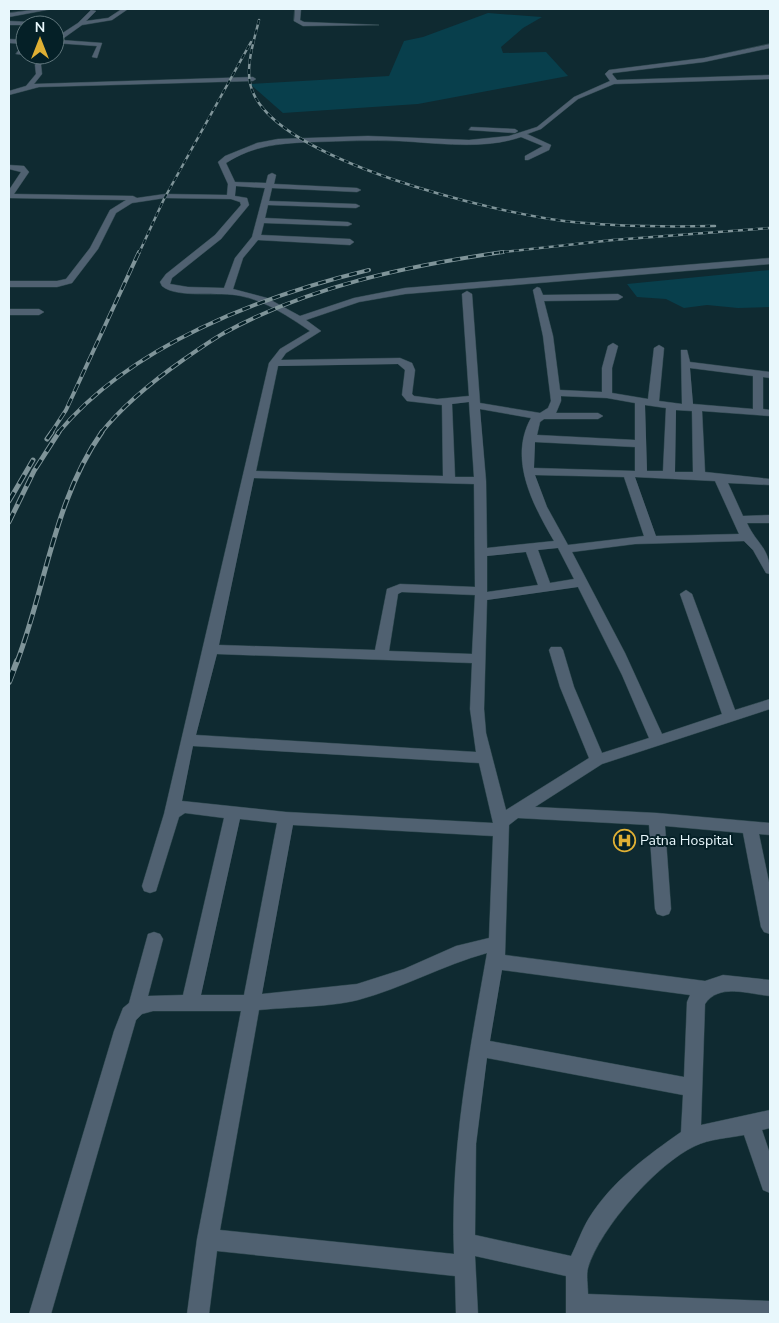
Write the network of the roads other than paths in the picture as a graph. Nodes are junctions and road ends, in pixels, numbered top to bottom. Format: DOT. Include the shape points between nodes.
graph roads {
  1 [pos="49,9"];
  2 [pos="125,9"];
  3 [pos="298,9"];
  4 [pos="93,11"];
  5 [pos="9,15"];
  6 [pos="78,25"];
  7 [pos="376,25"];
  8 [pos="67,26"];
  9 [pos="65,34"];
  10 [pos="65,42"];
  11 [pos="770,46"];
  12 [pos="758,48"];
  13 [pos="769,55"];
  14 [pos="96,57"];
  15 [pos="38,65"];
  16 [pos="770,78"];
  17 [pos="253,79"];
  18 [pos="613,82"];
  19 [pos="29,86"];
  20 [pos="9,93"];
  21 [pos="471,129"];
  22 [pos="526,134"];
  23 [pos="528,158"];
  24 [pos="9,167"];
  25 [pos="272,175"];
  26 [pos="232,184"];
  27 [pos="270,186"];
  28 [pos="357,190"];
  29 [pos="9,195"];
  30 [pos="231,197"];
  31 [pos="146,198"];
  32 [pos="266,203"];
  33 [pos="356,206"];
  34 [pos="262,220"];
  35 [pos="348,224"];
  36 [pos="256,237"];
  37 [pos="350,242"];
  38 [pos="770,262"];
  39 [pos="9,284"];
  40 [pos="228,291"];
  41 [pos="467,294"];
  42 [pos="618,297"];
  43 [pos="9,312"];
  44 [pos="39,312"];
  45 [pos="299,319"];
  46 [pos="613,346"];
  47 [pos="659,348"];
  48 [pos="684,352"];
  49 [pos="274,363"];
  50 [pos="685,364"];
  51 [pos="758,373"];
  52 [pos="770,375"];
  53 [pos="555,393"];
  54 [pos="607,395"];
  55 [pos="447,401"];
  56 [pos="640,401"];
  57 [pos="474,402"];
  58 [pos="653,404"];
  59 [pos="670,406"];
  60 [pos="692,408"];
  61 [pos="758,412"];
  62 [pos="770,413"];
  63 [pos="540,416"];
  64 [pos="598,416"];
  65 [pos="531,438"];
  66 [pos="640,444"];
  67 [pos="529,471"];
  68 [pos="628,473"];
  69 [pos="248,474"];
  70 [pos="641,474"];
  71 [pos="669,474"];
  72 [pos="699,475"];
  73 [pos="720,479"];
  74 [pos="449,480"];
  75 [pos="480,481"];
  76 [pos="770,482"];
  77 [pos="770,519"];
  78 [pos="738,520"];
  79 [pos="747,538"];
  80 [pos="651,540"];
  81 [pos="562,546"];
  82 [pos="531,548"];
  83 [pos="764,548"];
  84 [pos="480,553"];
  85 [pos="770,570"];
  86 [pos="582,582"];
  87 [pos="545,587"];
  88 [pos="481,594"];
  89 [pos="686,594"];
  90 [pos="211,649"];
  91 [pos="556,650"];
  92 [pos="381,655"];
  93 [pos="479,659"];
  94 [pos="770,704"];
  95 [pos="730,716"];
  96 [pos="187,740"];
  97 [pos="657,740"];
  98 [pos="485,758"];
  99 [pos="597,760"];
  100 [pos="172,814"];
  101 [pos="233,814"];
  102 [pos="286,818"];
  103 [pos="657,819"];
  104 [pos="505,821"];
  105 [pos="750,827"];
  106 [pos="770,829"];
  107 [pos="150,886"];
  108 [pos="663,909"];
  109 [pos="770,927"];
  110 [pos="154,939"];
  111 [pos="496,952"];
  112 [pos="770,988"];
  113 [pos="705,989"];
  114 [pos="190,1003"];
  115 [pos="251,1003"];
  116 [pos="137,1005"];
  117 [pos="479,1048"];
  118 [pos="692,1088"];
  119 [pos="770,1119"];
  120 [pos="750,1123"];
  121 [pos="691,1137"];
  122 [pos="770,1182"];
  123 [pos="208,1239"];
  124 [pos="464,1243"];
  125 [pos="466,1266"];
  126 [pos="577,1268"];
  127 [pos="577,1309"];
  128 [pos="770,1312"];
  129 [pos="40,1314"];
  130 [pos="198,1314"];
  131 [pos="466,1314"];
  1 -- 5 [label="street"];
  2 -- 6 [label="street" via="110,19"];
  3 -- 7 [label="street" via="296,21 303,24"];
  4 -- 6 [label="street"];
  6 -- 8 [label="street"];
  6 -- 9 [label="street"];
  10 -- 14 [label="street" via="100,44"];
  11 -- 12 [label="street"];
  12 -- 13 [label="street"];
  12 -- 18 [label="street" via="704,60 613,71 608,74"];
  15 -- 19 [label="street" via="39,74"];
  16 -- 18 [label="street"];
  17 -- 19 [label="street"];
  18 -- 22 [label="street" via="576,98"];
  19 -- 20 [label="street"];
  21 -- 22 [label="street"];
  22 -- 23 [label="street" via="547,145"];
  22 -- 26 [label="street" via="469,142 368,138 270,142 224,160 222,166"];
  24 -- 29 [label="street" via="21,168 25,172"];
  25 -- 27 [label="street"];
  26 -- 27 [label="street"];
  26 -- 30 [label="street"];
  27 -- 28 [label="street"];
  27 -- 32 [label="street"];
  29 -- 31 [label="street"];
  30 -- 31 [label="street"];
  30 -- 40 [label="street" via="244,200 245,205 218,237 164,282 166,286 181,290"];
  31 -- 39 [label="street" via="130,201 113,212 94,248 69,281"];
  32 -- 33 [label="street"];
  32 -- 34 [label="street"];
  34 -- 35 [label="street"];
  34 -- 36 [label="street"];
  36 -- 37 [label="street"];
  36 -- 40 [label="street" via="239,258"];
  38 -- 45 [label="street" via="405,291 357,300"];
  40 -- 45 [label="street" via="269,301"];
  41 -- 57 [label="street"];
  42 -- 53 [label="street" via="538,294 548,336"];
  43 -- 44 [label="street"];
  45 -- 49 [label="street" via="316,331 283,351"];
  46 -- 54 [label="street" via="607,368"];
  47 -- 58 [label="street"];
  48 -- 50 [label="street"];
  49 -- 55 [label="street" via="400,362 408,365 410,370 408,395 411,399"];
  49 -- 69 [label="street"];
  50 -- 51 [label="street"];
  50 -- 60 [label="street"];
  51 -- 52 [label="street"];
  51 -- 61 [label="street"];
  53 -- 54 [label="street"];
  53 -- 63 [label="street" via="553,410"];
  54 -- 56 [label="street"];
  55 -- 57 [label="street"];
  55 -- 74 [label="street"];
  56 -- 58 [label="street"];
  56 -- 66 [label="street"];
  57 -- 63 [label="street"];
  57 -- 75 [label="street"];
  58 -- 59 [label="street"];
  59 -- 60 [label="street"];
  59 -- 71 [label="street"];
  60 -- 61 [label="street"];
  60 -- 72 [label="street"];
  61 -- 62 [label="street"];
  63 -- 64 [label="street"];
  63 -- 65 [label="street" via="535,420"];
  65 -- 66 [label="street"];
  65 -- 67 [label="street"];
  66 -- 70 [label="street"];
  67 -- 68 [label="street"];
  67 -- 81 [label="street" via="534,489"];
  68 -- 70 [label="street"];
  68 -- 80 [label="street"];
  69 -- 74 [label="street"];
  69 -- 90 [label="street"];
  70 -- 71 [label="street"];
  71 -- 72 [label="street"];
  72 -- 73 [label="street"];
  73 -- 76 [label="street"];
  73 -- 78 [label="street"];
  74 -- 75 [label="street"];
  75 -- 84 [label="street"];
  77 -- 78 [label="street"];
  78 -- 79 [label="street"];
  79 -- 80 [label="street"];
  79 -- 83 [label="street"];
  80 -- 81 [label="street"];
  81 -- 82 [label="street"];
  81 -- 86 [label="street"];
  82 -- 84 [label="street"];
  82 -- 87 [label="street"];
  83 -- 85 [label="street"];
  84 -- 88 [label="street"];
  86 -- 87 [label="street"];
  86 -- 97 [label="street" via="635,687"];
  87 -- 88 [label="street"];
  88 -- 92 [label="street" via="400,588 392,592"];
  88 -- 93 [label="street"];
  89 -- 95 [label="street"];
  90 -- 92 [label="street"];
  90 -- 96 [label="street"];
  91 -- 99 [label="street" via="567,687"];
  92 -- 93 [label="street"];
  93 -- 98 [label="street" via="477,709"];
  94 -- 95 [label="street"];
  95 -- 97 [label="street"];
  96 -- 98 [label="street"];
  96 -- 100 [label="street"];
  97 -- 99 [label="street"];
  98 -- 104 [label="street"];
  99 -- 104 [label="street"];
  100 -- 101 [label="street" via="182,807"];
  100 -- 107 [label="street"];
  101 -- 102 [label="street"];
  101 -- 114 [label="street"];
  102 -- 104 [label="street"];
  102 -- 115 [label="street"];
  103 -- 104 [label="street"];
  103 -- 105 [label="street"];
  103 -- 108 [label="street"];
  104 -- 111 [label="street"];
  105 -- 106 [label="street"];
  105 -- 109 [label="street"];
  110 -- 116 [label="street"];
  111 -- 113 [label="street"];
  111 -- 115 [label="street" via="456,954 357,992"];
  111 -- 117 [label="street"];
  112 -- 113 [label="street" via="723,983"];
  113 -- 118 [label="street" via="696,1002"];
  114 -- 115 [label="street"];
  114 -- 116 [label="street"];
  115 -- 123 [label="street"];
  116 -- 129 [label="street" via="129,1013 123,1031"];
  117 -- 118 [label="street"];
  117 -- 124 [label="street" via="466,1144"];
  118 -- 121 [label="street"];
  119 -- 120 [label="street"];
  120 -- 121 [label="street"];
  120 -- 122 [label="street"];
  121 -- 126 [label="street" via="648,1167 629,1186 597,1225"];
  123 -- 125 [label="street"];
  123 -- 130 [label="street"];
  124 -- 125 [label="street"];
  124 -- 126 [label="street"];
  125 -- 131 [label="street"];
  126 -- 127 [label="street"];
  127 -- 128 [label="street"];
}
